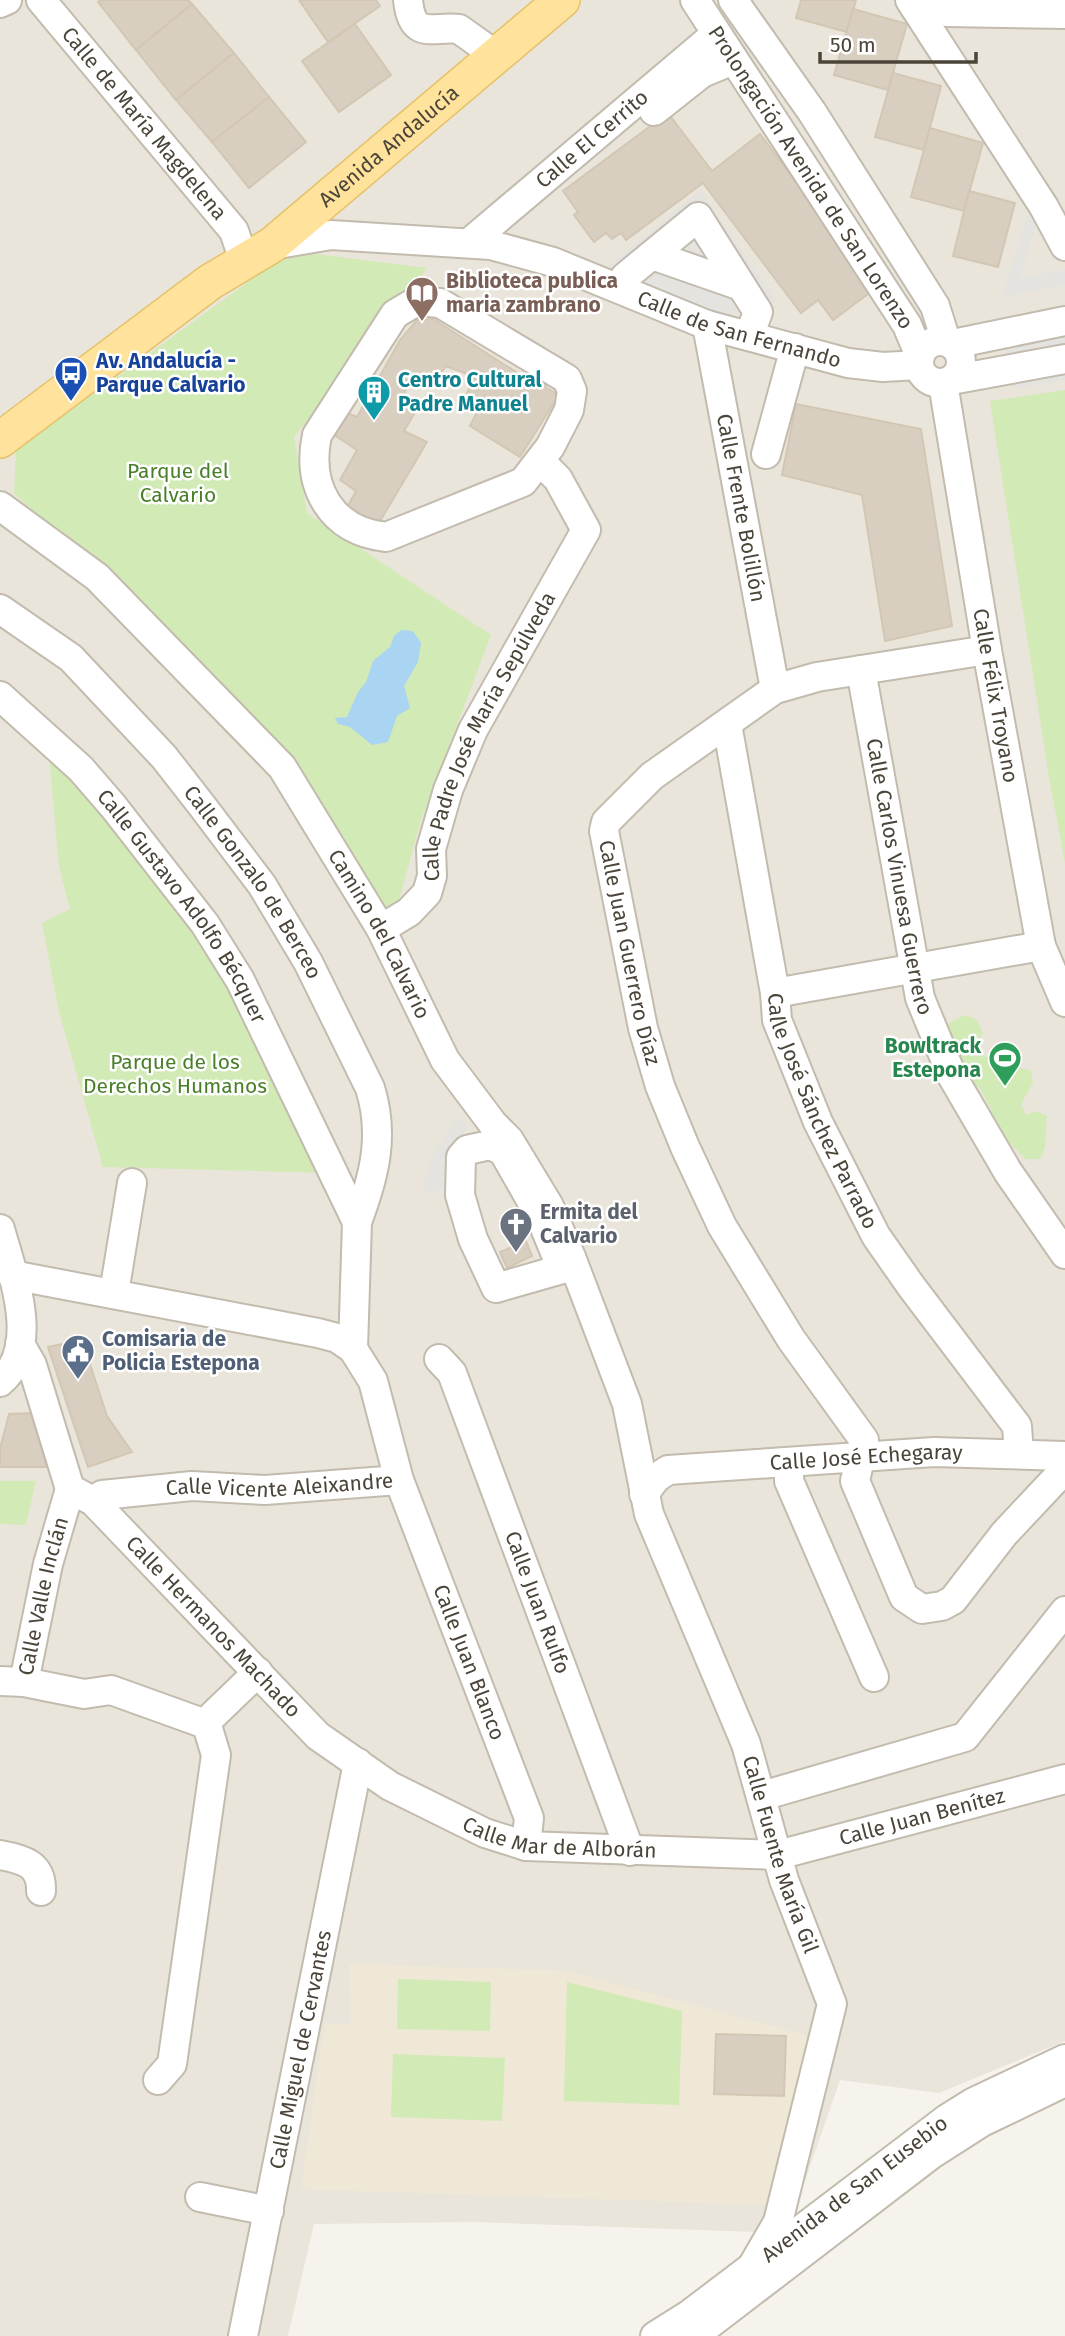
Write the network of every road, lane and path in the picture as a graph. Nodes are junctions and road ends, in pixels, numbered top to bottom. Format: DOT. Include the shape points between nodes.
graph roads {
  1 [pos="7,0"];
  2 [pos="41,0"];
  3 [pos="408,0"];
  4 [pos="544,0"];
  5 [pos="562,0"];
  6 [pos="695,0"];
  7 [pos="733,0"];
  8 [pos="0,3"];
  9 [pos="912,3"];
  10 [pos="947,6"];
  11 [pos="1065,14"];
  12 [pos="716,34"];
  13 [pos="487,49"];
  14 [pos="947,56"];
  15 [pos="733,60"];
  16 [pos="365,146"];
  17 [pos="337,191"];
  18 [pos="360,236"];
  19 [pos="480,244"];
  20 [pos="1065,246"];
  21 [pos="256,247"];
  22 [pos="652,255"];
  23 [pos="741,286"];
  24 [pos="621,288"];
  25 [pos="1065,321"];
  26 [pos="707,325"];
  27 [pos="749,336"];
  28 [pos="949,343"];
  29 [pos="795,348"];
  30 [pos="1065,359"];
  31 [pos="919,360"];
  32 [pos="947,381"];
  33 [pos="0,440"];
  34 [pos="766,454"];
  35 [pos="541,462"];
  36 [pos="0,506"];
  37 [pos="0,609"];
  38 [pos="987,650"];
  39 [pos="862,670"];
  40 [pos="775,689"];
  41 [pos="0,696"];
  42 [pos="727,724"];
  43 [pos="381,929"];
  44 [pos="1041,946"];
  45 [pos="915,969"];
  46 [pos="775,993"];
  47 [pos="1065,1002"];
  48 [pos="493,1124"];
  49 [pos="450,1181"];
  50 [pos="132,1183"];
  51 [pos="357,1222"];
  52 [pos="0,1230"];
  53 [pos="1065,1254"];
  54 [pos="562,1269"];
  55 [pos="12,1275"];
  56 [pos="114,1293"];
  57 [pos="20,1344"];
  58 [pos="353,1349"];
  59 [pos="439,1359"];
  60 [pos="0,1382"];
  61 [pos="636,1447"];
  62 [pos="1019,1454"];
  63 [pos="1065,1456"];
  64 [pos="859,1458"];
  65 [pos="789,1462"];
  66 [pos="1065,1469"];
  67 [pos="668,1470"];
  68 [pos="399,1480"];
  69 [pos="644,1494"];
  70 [pos="82,1495"];
  71 [pos="1065,1611"];
  72 [pos="258,1672"];
  73 [pos="874,1677"];
  74 [pos="12,1682"];
  75 [pos="206,1722"];
  76 [pos="358,1763"];
  77 [pos="1065,1779"];
  78 [pos="762,1796"];
  79 [pos="526,1846"];
  80 [pos="630,1851"];
  81 [pos="0,1855"];
  82 [pos="778,1855"];
  83 [pos="41,1891"];
  84 [pos="1065,2059"];
  85 [pos="158,2080"];
  86 [pos="1065,2082"];
  87 [pos="200,2197"];
  88 [pos="269,2211"];
  89 [pos="753,2265"];
  90 [pos="243,2336"];
  91 [pos="654,2336"];
  92 [pos="694,2336"];
  1 -- 8 [label="street"];
  2 -- 21 [label="street, Calle de María Magdelena" via="234,231"];
  3 -- 13 [label="street" via="412,19 421,28 459,29"];
  4 -- 13 [label="main road, Avenida Andalucía"];
  5 -- 17 [label="main road, Avenida Andalucía"];
  6 -- 12 [label="street, Prolongación Avenida de San Lorenzo"];
  7 -- 28 [label="street, Prolongación Avenida de San Lorenzo" via="812,112 935,306"];
  9 -- 10 [label="street"];
  9 -- 14 [label="street"];
  10 -- 11 [label="street"];
  10 -- 14 [label="street"];
  12 -- 15 [label="street, Prolongación Avenida de San Lorenzo"];
  12 -- 19 [label="street, Calle El Cerrito"];
  13 -- 16 [label="main road, Avenida Andalucía"];
  14 -- 20 [label="street"];
  15 -- 19 [label="street, Calle El Cerrito" via="702,72"];
  15 -- 31 [label="street, Prolongación Avenida de San Lorenzo" via="907,325"];
  16 -- 17 [label="street" via="362,156 337,179"];
  16 -- 21 [label="main road, Avenida Andalucía"];
  17 -- 18 [label="street" via="344,219"];
  17 -- 21 [label="main road, Avenida Andalucía"];
  18 -- 19 [label="street, Calle de San Fernando"];
  18 -- 21 [label="street, Calle de San Fernando" via="309,237"];
  19 -- 24 [label="street, Calle de San Fernando" via="553,262"];
  21 -- 33 [label="main road, Avenida Andalucía"];
  22 -- 23 [label="street"];
  22 -- 23 [label="street" via="698,217"];
  22 -- 24 [label="street" via="625,277"];
  23 -- 27 [label="street" via="758,312"];
  24 -- 26 [label="street, Calle de San Fernando"];
  25 -- 28 [label="street"];
  26 -- 27 [label="street, Calle de San Fernando"];
  26 -- 40 [label="street, Calle Frente Bolillón"];
  27 -- 29 [label="street, Calle de San Fernando"];
  28 -- 31 [label="street" via="930,343"];
  28 -- 32 [label="street" via="962,359 958,374"];
  29 -- 31 [label="street, Calle de San Fernando" via="883,367"];
  29 -- 34 [label="street"];
  30 -- 32 [label="street"];
  31 -- 32 [label="street" via="928,379"];
  32 -- 38 [label="street, Calle Félix Troyano"];
  35 -- 35 [label="street" via="569,410 572,391 567,379 440,303 417,301 395,314 317,435 312,458 334,517 365,535 386,537 523,482"];
  35 -- 43 [label="street, Calle Padre José María Sepúlveda" via="558,479 586,530 473,730 448,790 431,849 427,893 410,912"];
  36 -- 43 [label="street, Camino del Calvario" via="97,577 282,767"];
  37 -- 51 [label="street, Calle Gonzalo de Berceo" via="71,658 164,757 262,885 303,954 375,1104 377,1153 372,1183"];
  38 -- 39 [label="street, Calle Juan Guerrero Díaz"];
  38 -- 44 [label="street, Calle Félix Troyano"];
  39 -- 40 [label="street, Calle Juan Guerrero Díaz"];
  39 -- 45 [label="street, Calle Carlos Vinuesa Guerrero"];
  40 -- 42 [label="street, Calle Juan Guerrero Díaz"];
  41 -- 51 [label="street, Calle Gustavo Adolfo Bécquer" via="81,769 205,924 240,980"];
  42 -- 46 [label="street, Calle José Sánchez Parrado"];
  42 -- 64 [label="street, Calle Juan Guerrero Díaz" via="652,776 606,822 605,843 643,1028 685,1147 722,1226 784,1328 864,1440"];
  43 -- 48 [label="street, Camino del Calvario" via="445,1060"];
  44 -- 45 [label="street"];
  44 -- 47 [label="street, Calle Félix Troyano"];
  45 -- 46 [label="street"];
  45 -- 53 [label="street, Calle Carlos Vinuesa Guerrero" via="920,998 952,1076 1007,1172"];
  46 -- 62 [label="street, Calle José Sánchez Parrado" via="776,1020 818,1122 871,1224 911,1286 1017,1426"];
  48 -- 49 [label="street" via="462,1144 452,1162"];
  48 -- 61 [label="street, Camino del Calvario" via="509,1140 554,1219 628,1404"];
  50 -- 56 [label="street"];
  51 -- 58 [label="street, Calle Gustavo Adolfo Bécquer"];
  52 -- 55 [label="street"];
  54 -- 54 [label="street" via="496,1288 464,1216 461,1157 467,1150 490,1145 503,1151 540,1216"];
  55 -- 56 [label="street"];
  55 -- 57 [label="street" via="22,1304"];
  56 -- 58 [label="street" via="318,1333"];
  57 -- 60 [label="street" via="10,1373"];
  57 -- 70 [label="street" via="32,1364"];
  58 -- 68 [label="street, Calle Vicente Aleixandre" via="373,1381"];
  59 -- 80 [label="street, Calle Juan Rulfo" via="452,1373"];
  61 -- 67 [label="street"];
  61 -- 69 [label="street, Calle Fuente María Gil"];
  62 -- 63 [label="street, Calle José Echegaray"];
  62 -- 64 [label="street, Calle José Echegaray" via="934,1452"];
  64 -- 65 [label="street, Calle José Echegaray"];
  64 -- 66 [label="street" via="855,1481 904,1597 922,1609 953,1600 1004,1534"];
  65 -- 67 [label="street, Calle José Echegaray"];
  65 -- 73 [label="street" via="789,1481"];
  67 -- 69 [label="street"];
  68 -- 70 [label="street, Calle Vicente Aleixandre" via="265,1490 192,1486"];
  68 -- 79 [label="street, Calle Juan Blanco" via="529,1818"];
  69 -- 78 [label="street, Calle Fuente María Gil" via="746,1744"];
  70 -- 72 [label="street, Calle Hermanos Machado"];
  70 -- 74 [label="street, Calle Valle Inclán" via="48,1564"];
  71 -- 78 [label="street" via="965,1737"];
  72 -- 75 [label="street"];
  72 -- 76 [label="street, Calle Hermanos Machado" via="318,1736"];
  74 -- 75 [label="street" via="83,1695 111,1690"];
  75 -- 85 [label="street" via="216,1755 172,2064"];
  76 -- 79 [label="street, Calle Mar de Alborán" via="402,1792 485,1833"];
  76 -- 88 [label="street, Calle Miguel de Cervantes"];
  77 -- 82 [label="street, Calle Juan Benítez"];
  78 -- 82 [label="street, Calle Fuente María Gil"];
  79 -- 80 [label="street, Calle Mar de Alborán"];
  80 -- 82 [label="street, Calle Mar de Alborán"];
  81 -- 83 [label="street" via="23,1859 35,1867"];
  82 -- 89 [label="street, Calle Fuente María Gil" via="832,2004 778,2222"];
  84 -- 89 [label="street, Avenida de San Eusebio" via="948,2118"];
  86 -- 92 [label="street, Avenida de San Eusebio" via="982,2122 932,2154"];
  87 -- 88 [label="street"];
  88 -- 90 [label="street, Calle Miguel de Cervantes"];
  89 -- 91 [label="street, Avenida de San Eusebio"];
}
